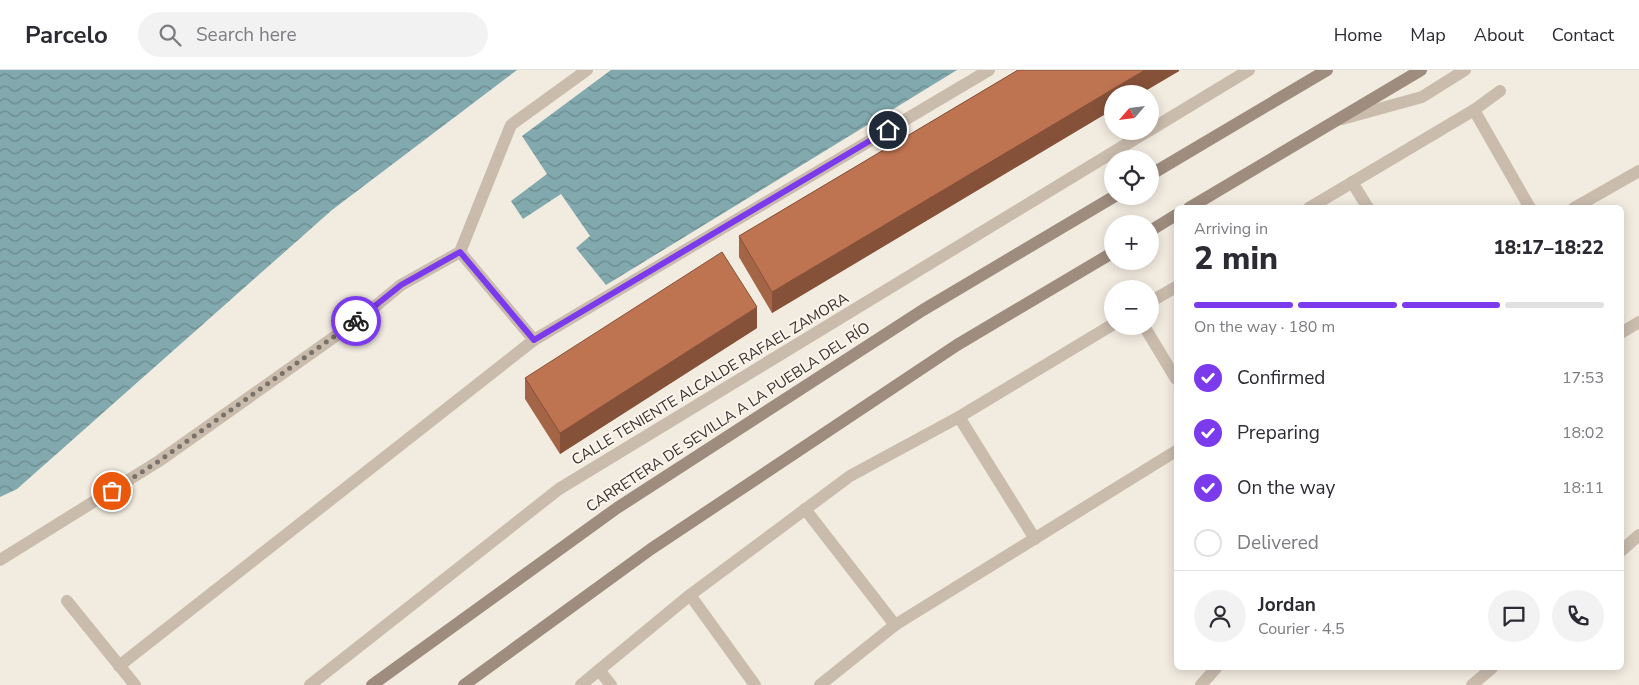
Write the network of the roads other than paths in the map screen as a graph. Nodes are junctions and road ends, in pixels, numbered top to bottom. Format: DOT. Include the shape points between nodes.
graph roads {
  1 [pos="587,70"];
  2 [pos="989,70"];
  3 [pos="1249,70"];
  4 [pos="1327,70"];
  5 [pos="1421,70"];
  6 [pos="1465,70"];
  7 [pos="1500,91"];
  8 [pos="1474,110"];
  9 [pos="1335,121"];
  10 [pos="1159,125"];
  11 [pos="1134,140"];
  12 [pos="1159,170"];
  13 [pos="1639,171"];
  14 [pos="1352,182"];
  15 [pos="1104,203"];
  16 [pos="1194,205"];
  17 [pos="1314,205"];
  18 [pos="1366,205"];
  19 [pos="1528,205"];
  20 [pos="1579,205"];
  21 [pos="1174,216"];
  22 [pos="1159,225"];
  23 [pos="460,252"];
  24 [pos="1104,258"];
  25 [pos="1174,288"];
  26 [pos="1159,297"];
  27 [pos="1639,322"];
  28 [pos="1104,330"];
  29 [pos="1624,331"];
  30 [pos="1149,335"];
  31 [pos="534,340"];
  32 [pos="1174,376"];
  33 [pos="959,417"];
  34 [pos="1174,452"];
  35 [pos="805,509"];
  36 [pos="1639,535"];
  37 [pos="1035,539"];
  38 [pos="1624,548"];
  39 [pos="0,560"];
  40 [pos="690,595"];
  41 [pos="66,601"];
  42 [pos="895,625"];
  43 [pos="119,666"];
  44 [pos="599,670"];
  45 [pos="1214,670"];
  46 [pos="1485,670"];
  47 [pos="135,685"];
  48 [pos="310,685"];
  49 [pos="372,685"];
  50 [pos="464,685"];
  51 [pos="581,685"];
  52 [pos="611,685"];
  53 [pos="755,685"];
  54 [pos="820,685"];
  55 [pos="1201,685"];
  56 [pos="1472,685"];
  1 -- 23 [label="street" via="511,125"];
  2 -- 31 [label="street"];
  3 -- 10 [label="street, CALLE TENIENTE ALCALDE RAFAEL ZAMORA"];
  4 -- 12 [label="main road"];
  5 -- 9 [label="main road"];
  6 -- 9 [label="street" via="1422,97"];
  7 -- 8 [label="street"];
  8 -- 14 [label="street"];
  8 -- 19 [label="street"];
  9 -- 16 [label="main road"];
  11 -- 48 [label="street, CALLE TENIENTE ALCALDE RAFAEL ZAMORA" via="559,489"];
  13 -- 20 [label="street"];
  14 -- 17 [label="street"];
  14 -- 18 [label="street"];
  15 -- 49 [label="main road, CARRETERA DE SEVILLA A LA PUEBLA DEL RÍO" via="923,310 617,508"];
  21 -- 22 [label="main road"];
  23 -- 31 [label="street"];
  23 -- 39 [label="street" via="401,285 361,318 159,461"];
  24 -- 50 [label="main road" via="957,345 651,548"];
  25 -- 26 [label="street"];
  27 -- 29 [label="street"];
  28 -- 33 [label="street"];
  30 -- 32 [label="street"];
  31 -- 43 [label="street"];
  33 -- 35 [label="street" via="850,476"];
  33 -- 37 [label="street"];
  34 -- 37 [label="street"];
  35 -- 40 [label="street"];
  35 -- 42 [label="street"];
  36 -- 38 [label="street"];
  37 -- 42 [label="street"];
  40 -- 44 [label="street"];
  40 -- 53 [label="street"];
  41 -- 43 [label="street"];
  42 -- 54 [label="street"];
  43 -- 47 [label="street"];
  44 -- 51 [label="street"];
  44 -- 52 [label="street"];
  45 -- 55 [label="street"];
  46 -- 56 [label="street"];
}
